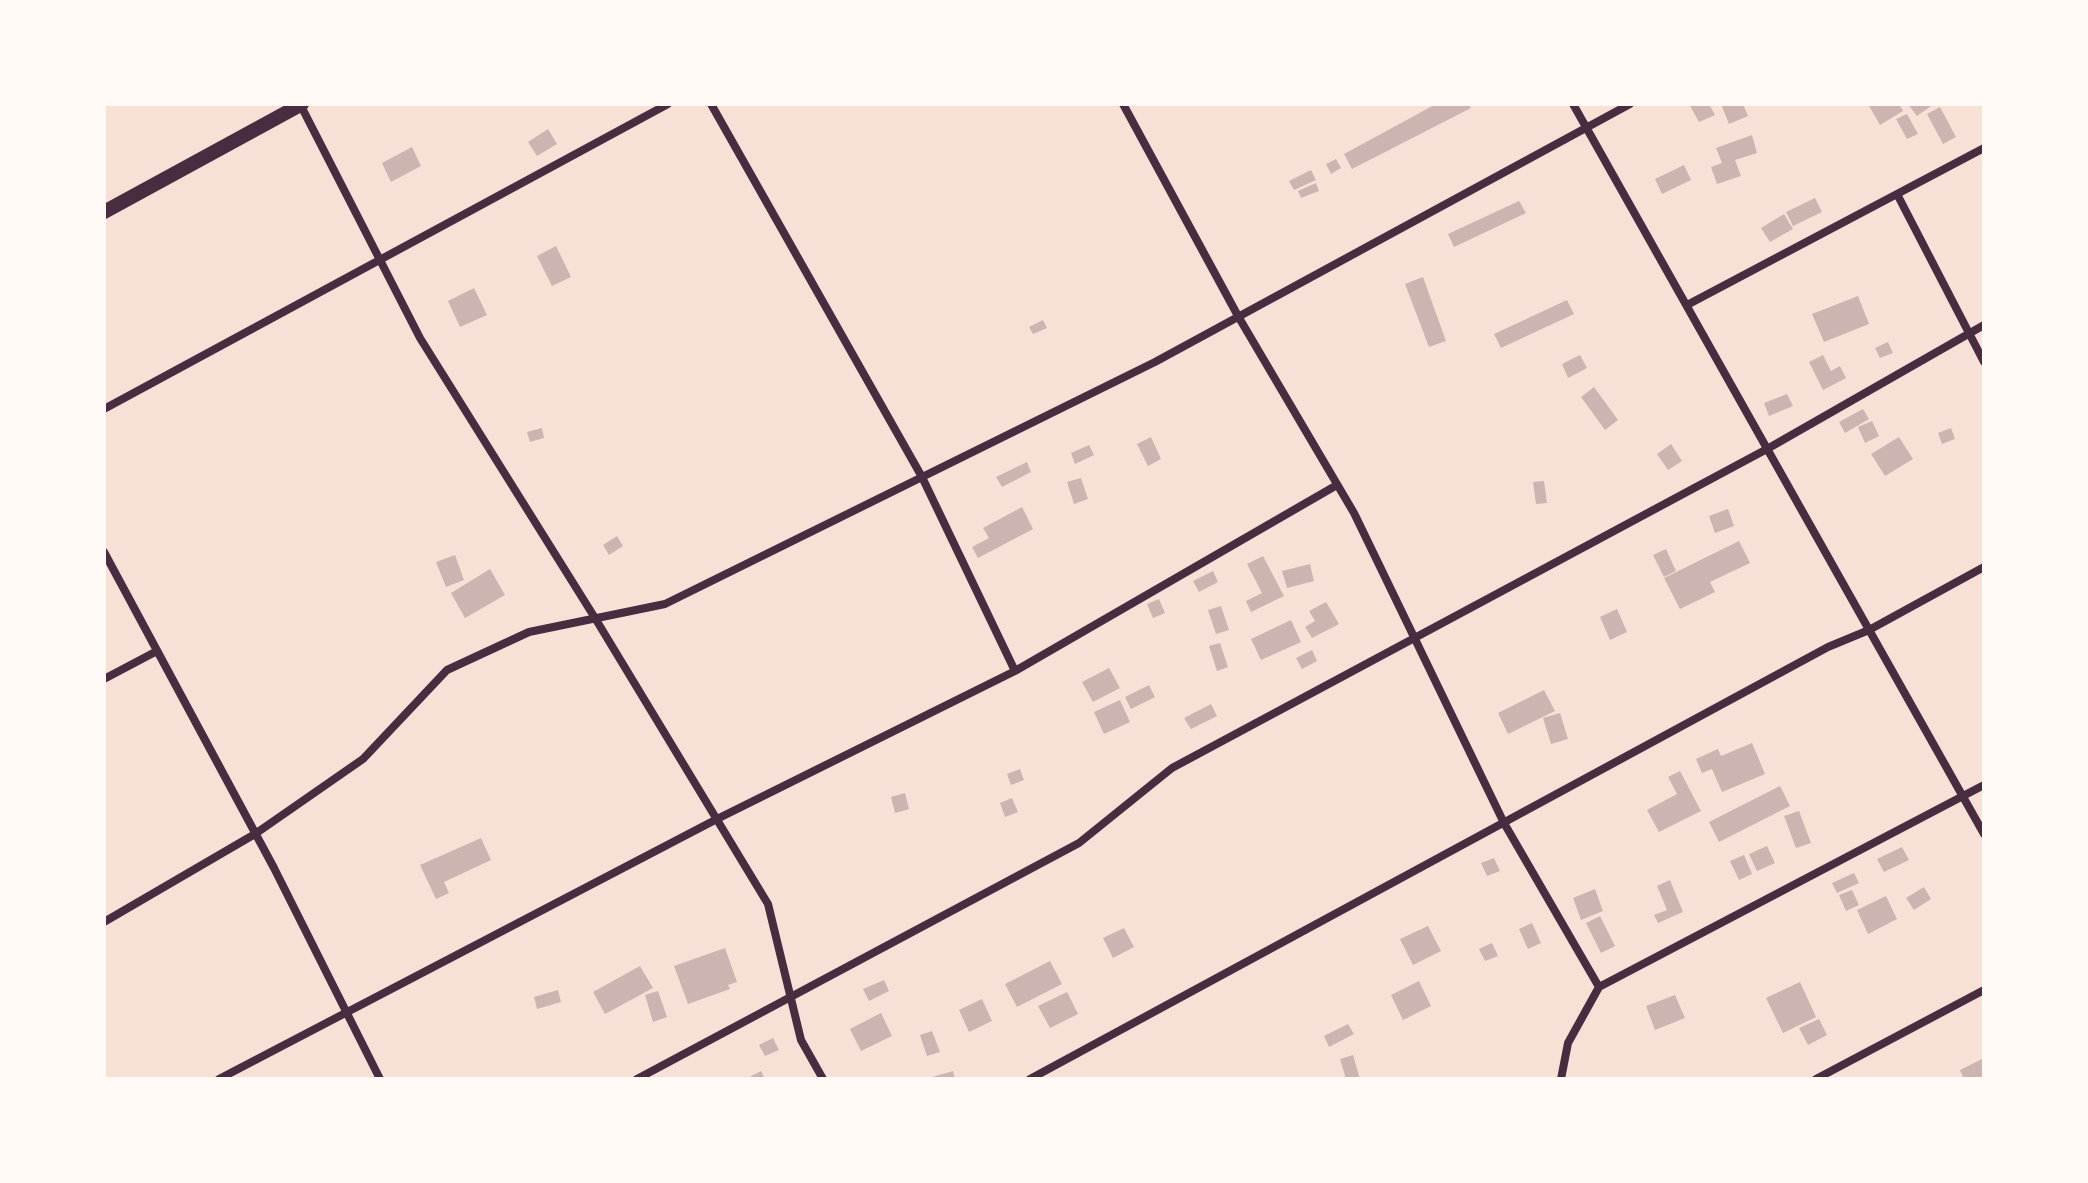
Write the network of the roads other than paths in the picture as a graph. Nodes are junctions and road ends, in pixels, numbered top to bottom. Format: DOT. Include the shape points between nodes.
graph roads {
  1 [pos="301,104"];
  2 [pos="668,104"];
  3 [pos="711,104"];
  4 [pos="1123,104"];
  5 [pos="1573,104"];
  6 [pos="1630,104"];
  7 [pos="1586,127"];
  8 [pos="1984,148"];
  9 [pos="1897,194"];
  10 [pos="104,212"];
  11 [pos="379,259"];
  12 [pos="1687,305"];
  13 [pos="1238,316"];
  14 [pos="1984,325"];
  15 [pos="1970,333"];
  16 [pos="1984,362"];
  17 [pos="104,409"];
  18 [pos="1767,449"];
  19 [pos="922,477"];
  20 [pos="1337,485"];
  21 [pos="104,552"];
  22 [pos="1984,567"];
  23 [pos="595,618"];
  24 [pos="1869,630"];
  25 [pos="1415,639"];
  26 [pos="157,651"];
  27 [pos="1015,671"];
  28 [pos="104,679"];
  29 [pos="1984,785"];
  30 [pos="1962,796"];
  31 [pos="717,819"];
  32 [pos="1504,823"];
  33 [pos="255,834"];
  34 [pos="1984,834"];
  35 [pos="104,922"];
  36 [pos="1599,987"];
  37 [pos="1984,990"];
  38 [pos="791,996"];
  39 [pos="346,1012"];
  40 [pos="219,1079"];
  41 [pos="380,1079"];
  42 [pos="637,1079"];
  43 [pos="823,1079"];
  44 [pos="1030,1079"];
  45 [pos="1561,1079"];
  46 [pos="1816,1079"];
  1 -- 10 [label="street"];
  1 -- 11 [label="street"];
  2 -- 11 [label="street"];
  3 -- 19 [label="street"];
  4 -- 13 [label="street"];
  5 -- 7 [label="street"];
  6 -- 7 [label="street"];
  7 -- 12 [label="street"];
  7 -- 13 [label="street"];
  8 -- 9 [label="street"];
  9 -- 12 [label="street"];
  9 -- 15 [label="street"];
  11 -- 17 [label="street"];
  11 -- 23 [label="street" via="420,338"];
  12 -- 18 [label="street"];
  13 -- 19 [label="street"];
  13 -- 20 [label="street"];
  14 -- 15 [label="street"];
  15 -- 16 [label="street"];
  15 -- 18 [label="street"];
  18 -- 24 [label="street"];
  18 -- 25 [label="street"];
  19 -- 23 [label="street" via="665,604"];
  19 -- 27 [label="street"];
  20 -- 25 [label="street"];
  20 -- 27 [label="street"];
  21 -- 26 [label="street"];
  22 -- 24 [label="street"];
  23 -- 31 [label="street"];
  23 -- 33 [label="street" via="529,632 447,670 363,759"];
  24 -- 30 [label="street"];
  24 -- 32 [label="street" via="1828,647"];
  25 -- 32 [label="street"];
  25 -- 38 [label="street" via="1172,768 1079,843"];
  26 -- 28 [label="street"];
  26 -- 33 [label="street"];
  27 -- 31 [label="street"];
  29 -- 30 [label="street"];
  30 -- 34 [label="street"];
  30 -- 36 [label="street"];
  31 -- 38 [label="street" via="768,904"];
  31 -- 39 [label="street"];
  32 -- 36 [label="street"];
  32 -- 44 [label="street"];
  33 -- 35 [label="street"];
  33 -- 39 [label="street"];
  36 -- 45 [label="street" via="1568,1043"];
  37 -- 46 [label="street"];
  38 -- 42 [label="street"];
  38 -- 43 [label="street" via="801,1040"];
  39 -- 40 [label="street"];
  39 -- 41 [label="street"];
}
